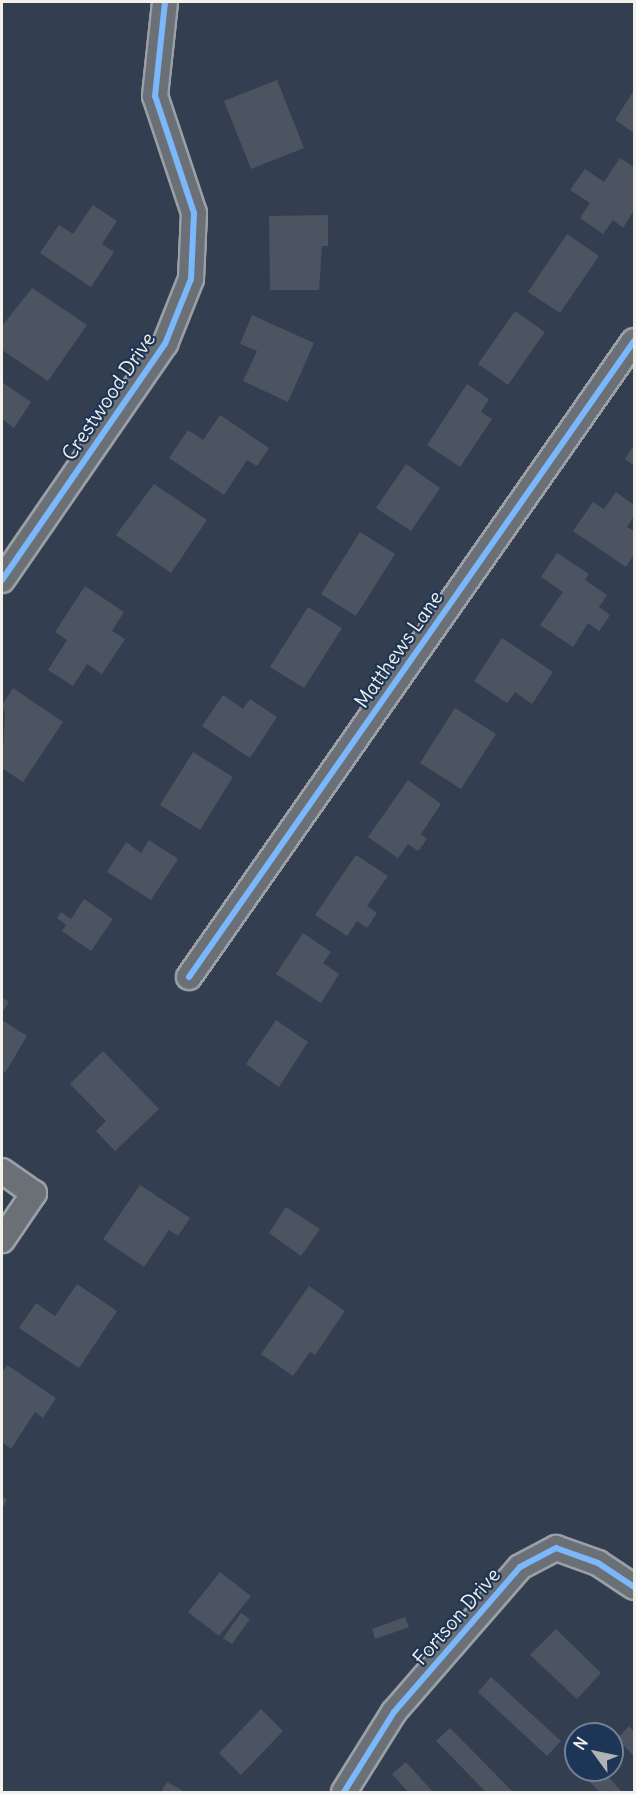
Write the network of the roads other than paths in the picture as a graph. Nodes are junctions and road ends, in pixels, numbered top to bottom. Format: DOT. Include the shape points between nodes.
graph roads {
  1 [pos="165,2"];
  2 [pos="634,341"];
  3 [pos="2,580"];
  4 [pos="189,977"];
  5 [pos="2,1171"];
  6 [pos="2,1240"];
  7 [pos="634,1587"];
  8 [pos="344,1792"];
  1 -- 3 [label="street, Crestwood Drive" via="155,96 194,213 191,279 165,344"];
  2 -- 4 [label="street, Matthews Lane"];
  5 -- 6 [label="street" via="34,1193"];
  7 -- 8 [label="street, Fortson Drive" via="598,1563 556,1548 520,1567 394,1712"];
}
